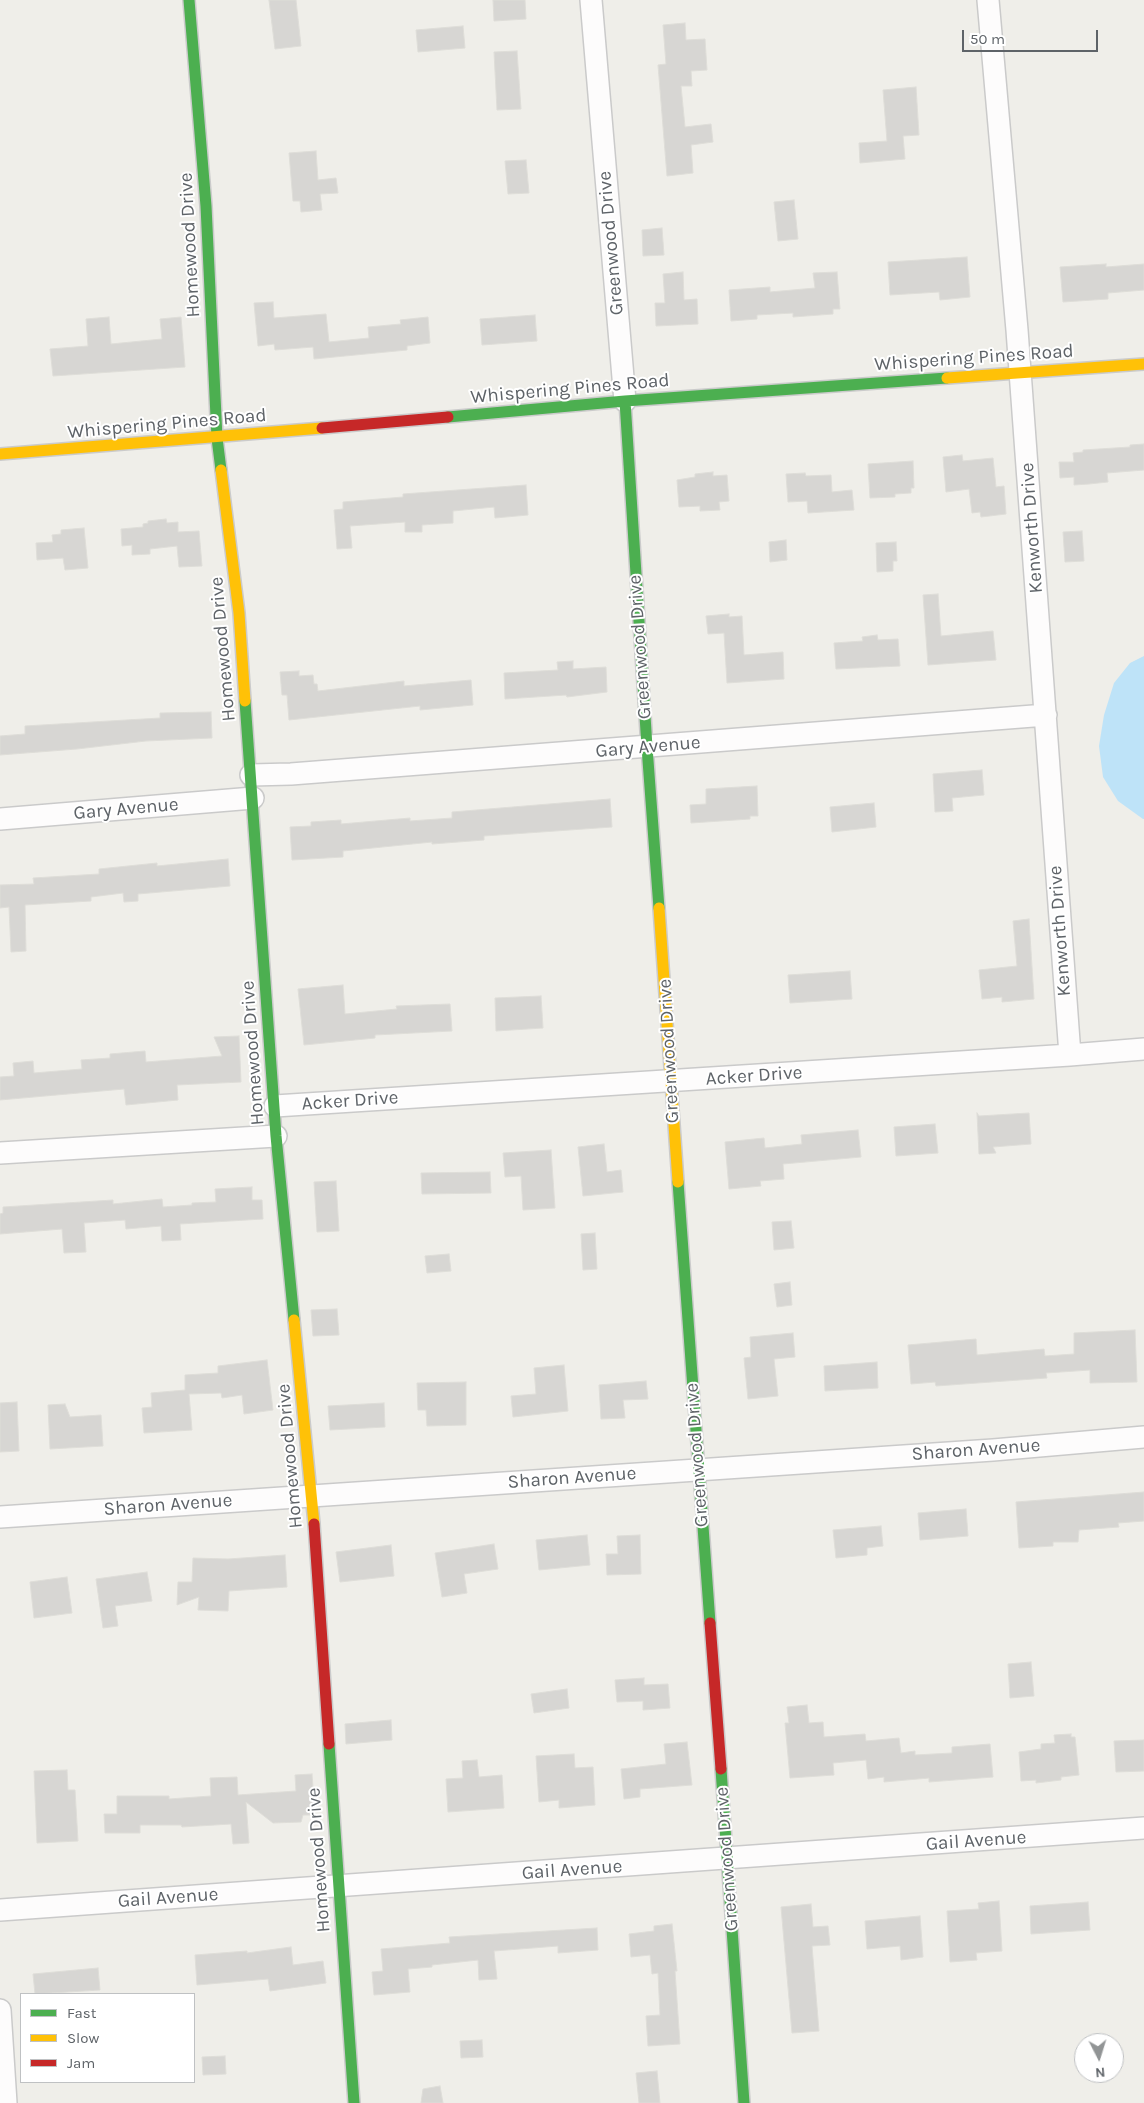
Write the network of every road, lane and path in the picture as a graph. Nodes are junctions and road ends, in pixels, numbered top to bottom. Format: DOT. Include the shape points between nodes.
graph roads {
  1 [pos="189,0"];
  2 [pos="590,0"];
  3 [pos="988,0"];
  4 [pos="1144,364"];
  5 [pos="1020,374"];
  6 [pos="625,401"];
  7 [pos="217,438"];
  8 [pos="0,454"];
  9 [pos="1046,715"];
  10 [pos="647,747"];
  11 [pos="251,775"];
  12 [pos="253,798"];
  13 [pos="0,819"];
  14 [pos="1144,1049"];
  15 [pos="1070,1056"];
  16 [pos="671,1082"];
  17 [pos="275,1106"];
  18 [pos="276,1136"];
  19 [pos="0,1153"];
  20 [pos="1144,1437"];
  21 [pos="698,1469"];
  22 [pos="312,1495"];
  23 [pos="0,1516"];
  24 [pos="1144,1828"];
  25 [pos="727,1858"];
  26 [pos="340,1886"];
  27 [pos="0,1910"];
  28 [pos="0,2010"];
  29 [pos="6,2103"];
  30 [pos="354,2103"];
  31 [pos="744,2103"];
  1 -- 7 [label="street, Homewood Drive" via="206,206"];
  2 -- 6 [label="street, Greenwood Drive"];
  3 -- 5 [label="street, Kenworth Drive"];
  4 -- 5 [label="street, Whispering Pines Road"];
  5 -- 6 [label="street, Whispering Pines Road"];
  5 -- 9 [label="street, Kenworth Drive"];
  6 -- 7 [label="street, Whispering Pines Road"];
  6 -- 10 [label="street, Greenwood Drive"];
  7 -- 8 [label="street, Whispering Pines Road"];
  7 -- 11 [label="street, Homewood Drive" via="239,613"];
  9 -- 10 [label="street, Gary Avenue"];
  9 -- 15 [label="street, Kenworth Drive"];
  10 -- 11 [label="street, Gary Avenue"];
  10 -- 16 [label="street, Greenwood Drive"];
  11 -- 12 [label="street, Homewood Drive"];
  12 -- 13 [label="street, Gary Avenue"];
  12 -- 17 [label="street, Homewood Drive"];
  14 -- 15 [label="street, Acker Drive"];
  15 -- 16 [label="street, Acker Drive"];
  16 -- 17 [label="street, Acker Drive"];
  16 -- 21 [label="street, Greenwood Drive"];
  17 -- 18 [label="street, Homewood Drive"];
  18 -- 19 [label="street"];
  18 -- 22 [label="street, Homewood Drive"];
  20 -- 21 [label="street, Sharon Avenue"];
  21 -- 22 [label="street, Sharon Avenue"];
  21 -- 25 [label="street, Greenwood Drive"];
  22 -- 23 [label="street, Sharon Avenue"];
  22 -- 26 [label="street, Homewood Drive"];
  24 -- 25 [label="street, Gail Avenue"];
  25 -- 26 [label="street, Gail Avenue"];
  25 -- 31 [label="street, Greenwood Drive"];
  26 -- 27 [label="street, Gail Avenue"];
  26 -- 30 [label="street, Homewood Drive"];
  28 -- 29 [label="street"];
}
